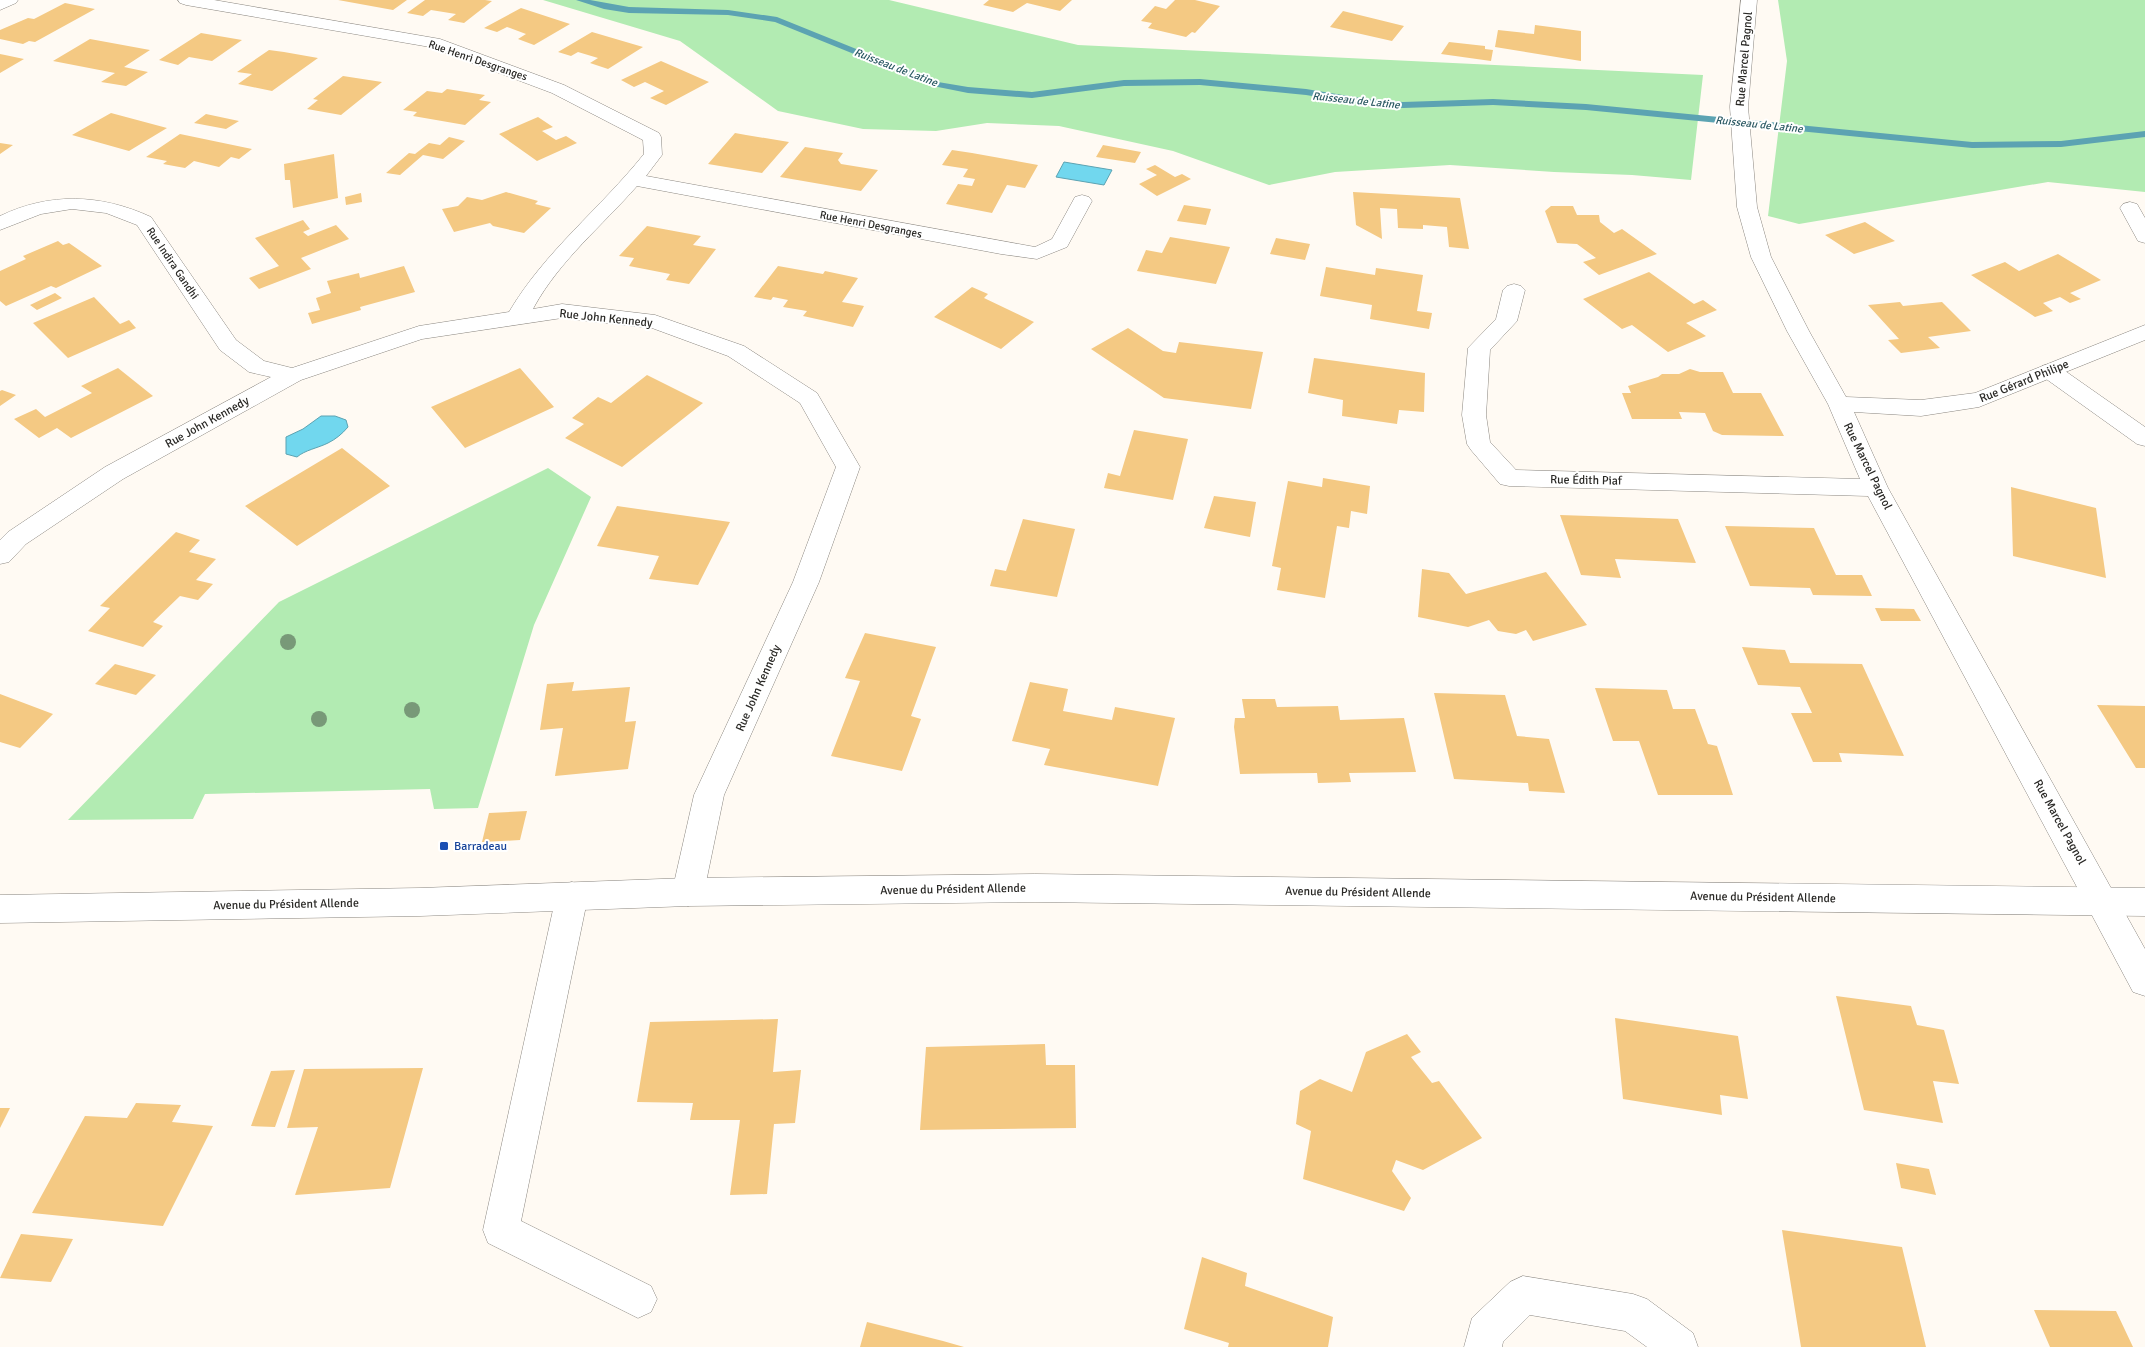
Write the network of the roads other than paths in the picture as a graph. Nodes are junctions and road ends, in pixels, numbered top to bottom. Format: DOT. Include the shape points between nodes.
graph roads {
  1 [pos="10,0"];
  2 [pos="186,0"];
  3 [pos="1749,0"];
  4 [pos="0,5"];
  5 [pos="634,180"];
  6 [pos="1082,201"];
  7 [pos="2130,208"];
  8 [pos="0,224"];
  9 [pos="2145,237"];
  10 [pos="1514,290"];
  11 [pos="516,318"];
  12 [pos="2145,332"];
  13 [pos="2050,371"];
  14 [pos="293,375"];
  15 [pos="1839,404"];
  16 [pos="2145,438"];
  17 [pos="1876,488"];
  18 [pos="0,555"];
  19 [pos="688,892"];
  20 [pos="572,896"];
  21 [pos="2102,901"];
  22 [pos="2145,902"];
  23 [pos="0,909"];
  24 [pos="2145,981"];
  25 [pos="638,1299"];
  26 [pos="1483,1347"];
  27 [pos="1679,1347"];
  1 -- 4 [label="street"];
  2 -- 5 [label="street, Rue Henri Desgranges" via="434,43 558,89 652,137 653,155"];
  3 -- 15 [label="street, Rue Marcel Pagnol" via="1740,123 1747,206 1761,257"];
  5 -- 6 [label="street, Rue Henri Desgranges" via="1037,253 1060,243"];
  5 -- 11 [label="street, Rue Henri Desgranges" via="542,277"];
  7 -- 9 [label="street"];
  8 -- 14 [label="street, Rue Indira Gandhi" via="46,205 81,202 125,210 144,221 228,344 257,367"];
  10 -- 17 [label="street, Rue Édith Piaf" via="1506,321 1478,348 1474,415 1479,444 1509,478"];
  11 -- 14 [label="street, Rue John Kennedy" via="419,333"];
  11 -- 19 [label="street, Rue John Kennedy" via="562,311 655,322 736,351 809,398 848,467 806,582 709,795"];
  12 -- 13 [label="street, Rue Gérard Philipe"];
  13 -- 15 [label="street, Rue Gérard Philipe" via="1979,400 1921,408"];
  13 -- 16 [label="street"];
  14 -- 18 [label="street, Rue John Kennedy" via="114,473 17,538"];
  15 -- 17 [label="street, Rue Marcel Pagnol"];
  17 -- 21 [label="street, Rue Marcel Pagnol"];
  19 -- 20 [label="street, Avenue du Président Allende"];
  19 -- 21 [label="street, Avenue du Président Allende" via="1035,888"];
  20 -- 23 [label="street, Avenue du Président Allende"];
  20 -- 25 [label="street" via="501,1230"];
  21 -- 22 [label="street, Avenue du Président Allende"];
  21 -- 24 [label="street, Rue Marcel Pagnol"];
  26 -- 27 [label="street" via="1486,1332 1523,1294 1633,1313"];
}
